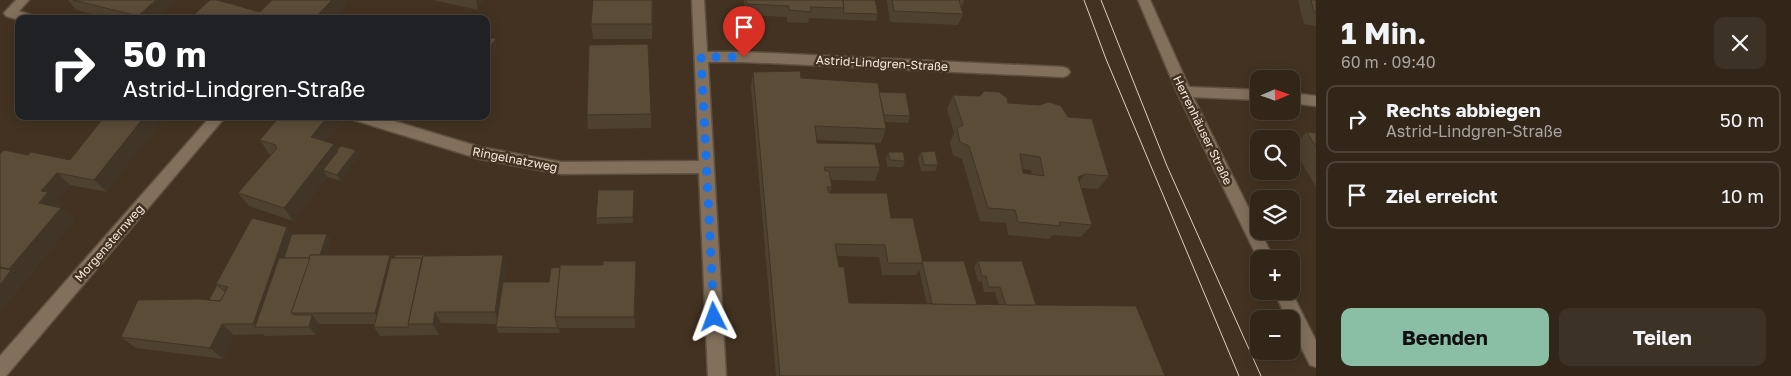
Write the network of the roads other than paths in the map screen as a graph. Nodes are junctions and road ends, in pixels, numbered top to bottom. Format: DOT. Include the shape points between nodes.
graph roads {
  1 [pos="23,0"];
  2 [pos="698,0"];
  3 [pos="1144,0"];
  4 [pos="15,15"];
  5 [pos="701,57"];
  6 [pos="1062,72"];
  7 [pos="1184,92"];
  8 [pos="1250,95"];
  9 [pos="1300,99"];
  10 [pos="1316,101"];
  11 [pos="216,120"];
  12 [pos="372,120"];
  13 [pos="706,167"];
  14 [pos="1262,250"];
  15 [pos="1286,300"];
  16 [pos="1316,359"];
  17 [pos="0,370"];
  18 [pos="717,376"];
  1 -- 4 [label="street" via="10,14"];
  2 -- 5 [label="street"];
  3 -- 7 [label="street, Herrenhäuser Straße"];
  5 -- 6 [label="street, Astrid-Lindgren-Straße"];
  5 -- 13 [label="street"];
  7 -- 8 [label="street"];
  7 -- 14 [label="street, Herrenhäuser Straße"];
  9 -- 10 [label="street"];
  11 -- 17 [label="street, Morgensternweg"];
  12 -- 13 [label="street, Ringelnatzweg" via="480,153 561,168"];
  13 -- 18 [label="street"];
  15 -- 16 [label="street"];
}
